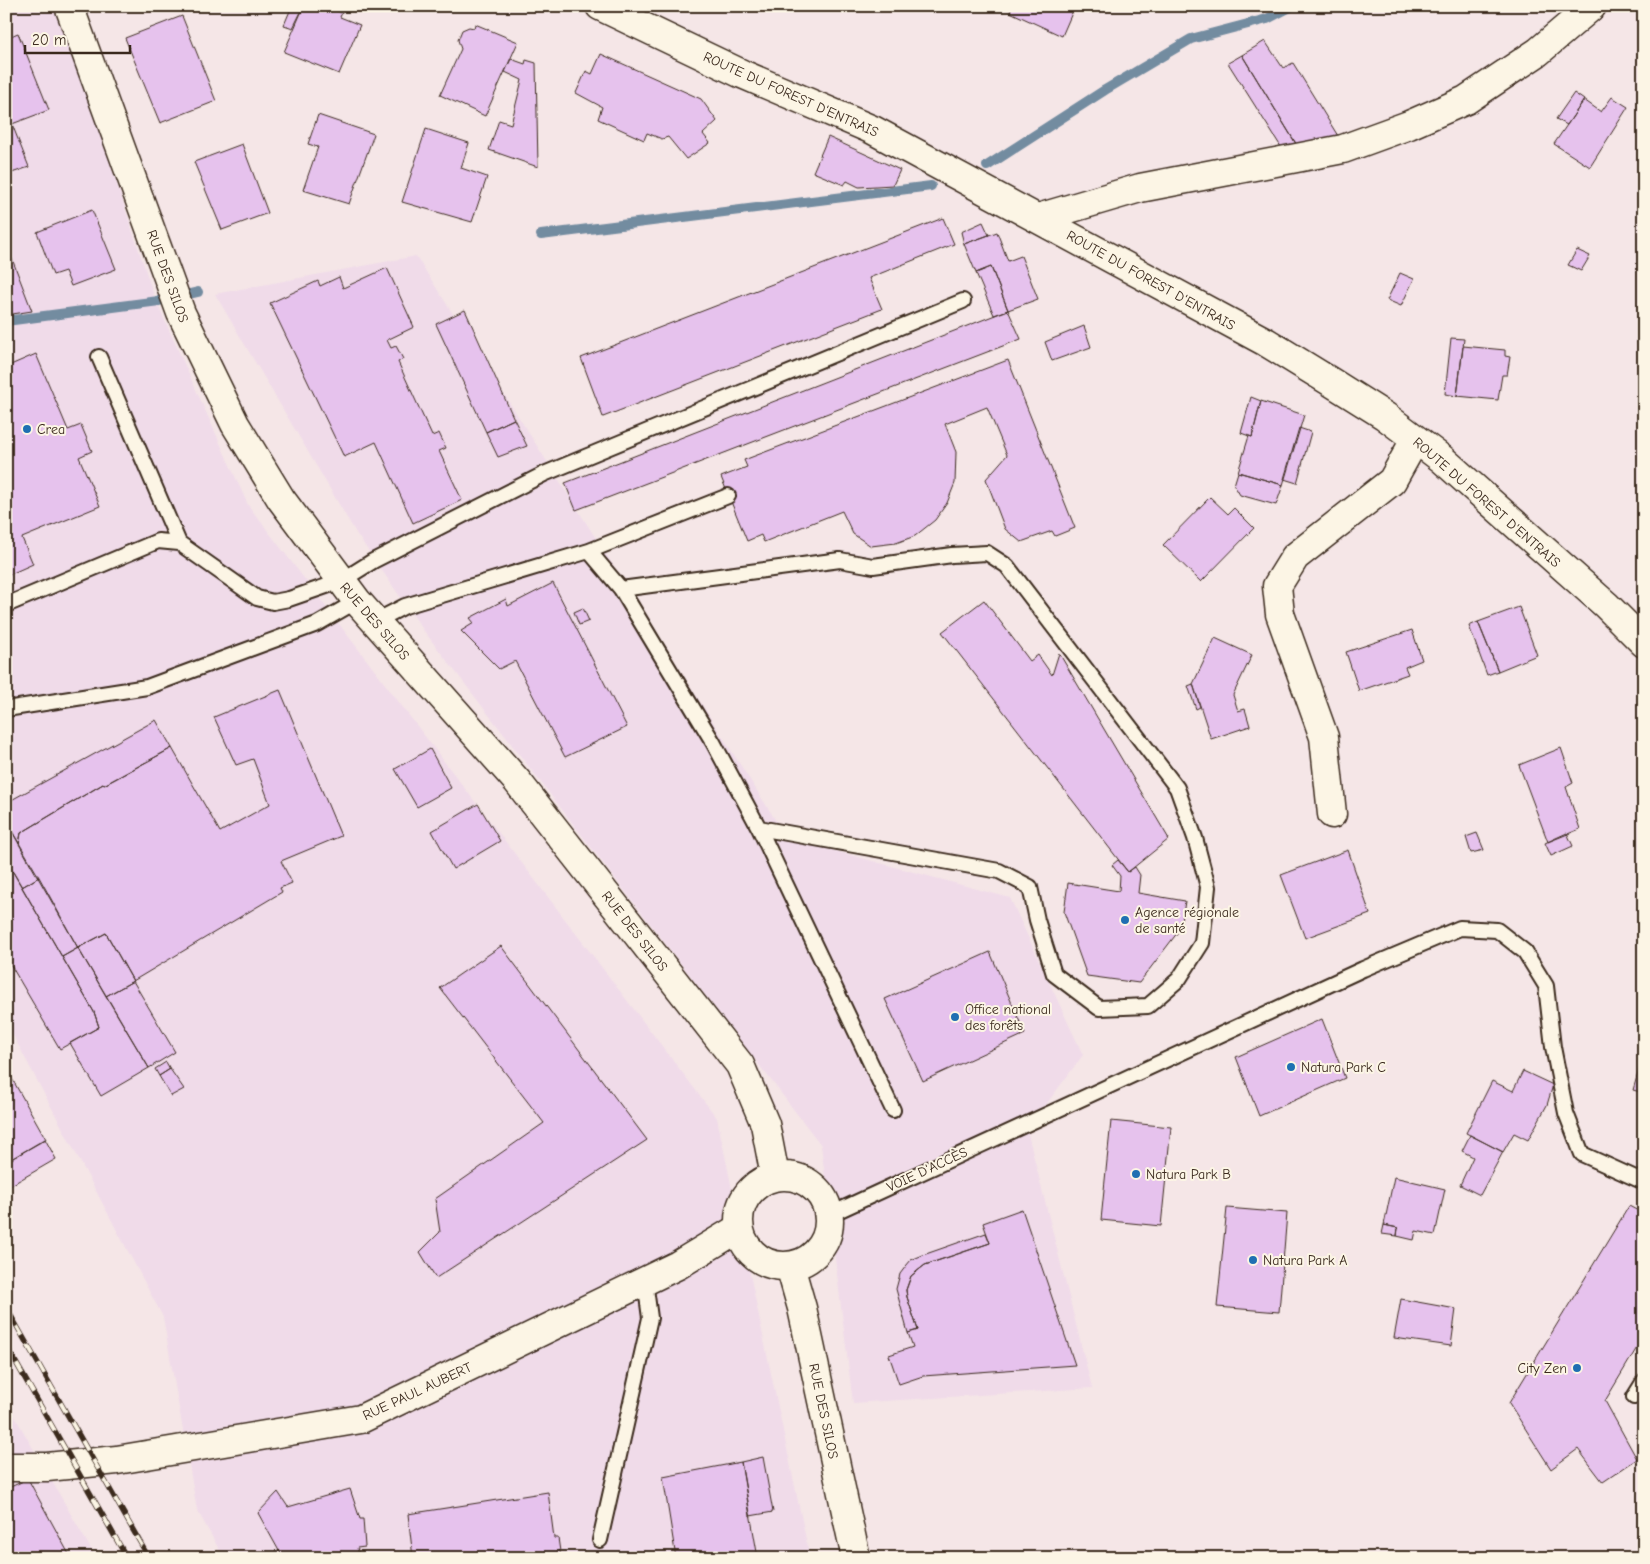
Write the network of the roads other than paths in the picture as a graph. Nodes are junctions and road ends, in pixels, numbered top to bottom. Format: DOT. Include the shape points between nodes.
graph roads {
  1 [pos="68,6"];
  2 [pos="600,6"];
  3 [pos="1592,6"];
  4 [pos="1038,218"];
  5 [pos="964,301"];
  6 [pos="99,357"];
  7 [pos="1415,440"];
  8 [pos="728,496"];
  9 [pos="179,543"];
  10 [pos="589,551"];
  11 [pos="622,589"];
  12 [pos="349,591"];
  13 [pos="6,605"];
  14 [pos="374,622"];
  15 [pos="1644,643"];
  16 [pos="6,709"];
  17 [pos="1332,814"];
  18 [pos="760,828"];
  19 [pos="893,1110"];
  20 [pos="775,1176"];
  21 [pos="1644,1182"];
  22 [pos="829,1215"];
  23 [pos="739,1228"];
  24 [pos="790,1266"];
  25 [pos="645,1281"];
  26 [pos="1644,1381"];
  27 [pos="1634,1397"];
  28 [pos="6,1467"];
  29 [pos="600,1540"];
  30 [pos="856,1558"];
  1 -- 12 [label="street, RUE DES SILOS" via="181,313 234,424 281,499"];
  2 -- 4 [label="street, ROUTE DU FOREST D'ENTRAIS" via="742,74 873,130"];
  3 -- 4 [label="street" via="1538,52 1466,100 1410,125 1343,149 1140,188"];
  4 -- 7 [label="street, ROUTE DU FOREST D'ENTRAIS" via="1266,342 1385,416"];
  5 -- 12 [label="lane" via="544,474 373,561"];
  6 -- 9 [label="lane"];
  7 -- 15 [label="street, ROUTE DU FOREST D'ENTRAIS" via="1533,540"];
  7 -- 17 [label="street" via="1392,481 1296,557 1277,586 1280,614 1324,737"];
  8 -- 10 [label="lane"];
  9 -- 12 [label="lane" via="257,598 273,602"];
  9 -- 13 [label="lane" via="158,541"];
  10 -- 11 [label="lane"];
  10 -- 14 [label="lane" via="405,606"];
  11 -- 18 [label="lane"];
  11 -- 18 [label="lane" via="840,560 873,566 987,553 1007,566 1177,788 1208,887 1202,943 1179,979 1148,1006 1099,1008 1054,974 1036,920 1030,887 998,871"];
  12 -- 14 [label="street, RUE DES SILOS"];
  12 -- 16 [label="lane" via="317,624 147,687"];
  14 -- 20 [label="street, RUE DES SILOS" via="517,781 740,1065 765,1124"];
  18 -- 19 [label="lane"];
  20 -- 22 [label="street" via="794,1177 810,1184 823,1198"];
  20 -- 23 [label="street" via="760,1182 747,1194 740,1210"];
  21 -- 22 [label="lane, VOIE D'ACCÈS" via="1582,1154 1566,1113 1553,1047 1546,986 1525,952 1497,930 1460,928 1363,969"];
  22 -- 24 [label="street" via="827,1233 820,1248 806,1260"];
  23 -- 24 [label="street" via="747,1247 762,1261"];
  23 -- 25 [label="street, RUE PAUL AUBERT"];
  24 -- 30 [label="street, RUE DES SILOS"];
  25 -- 28 [label="street, RUE PAUL AUBERT" via="361,1418 117,1460 47,1467"];
  25 -- 29 [label="lane" via="650,1318"];
  26 -- 27 [label="lane"];
}
